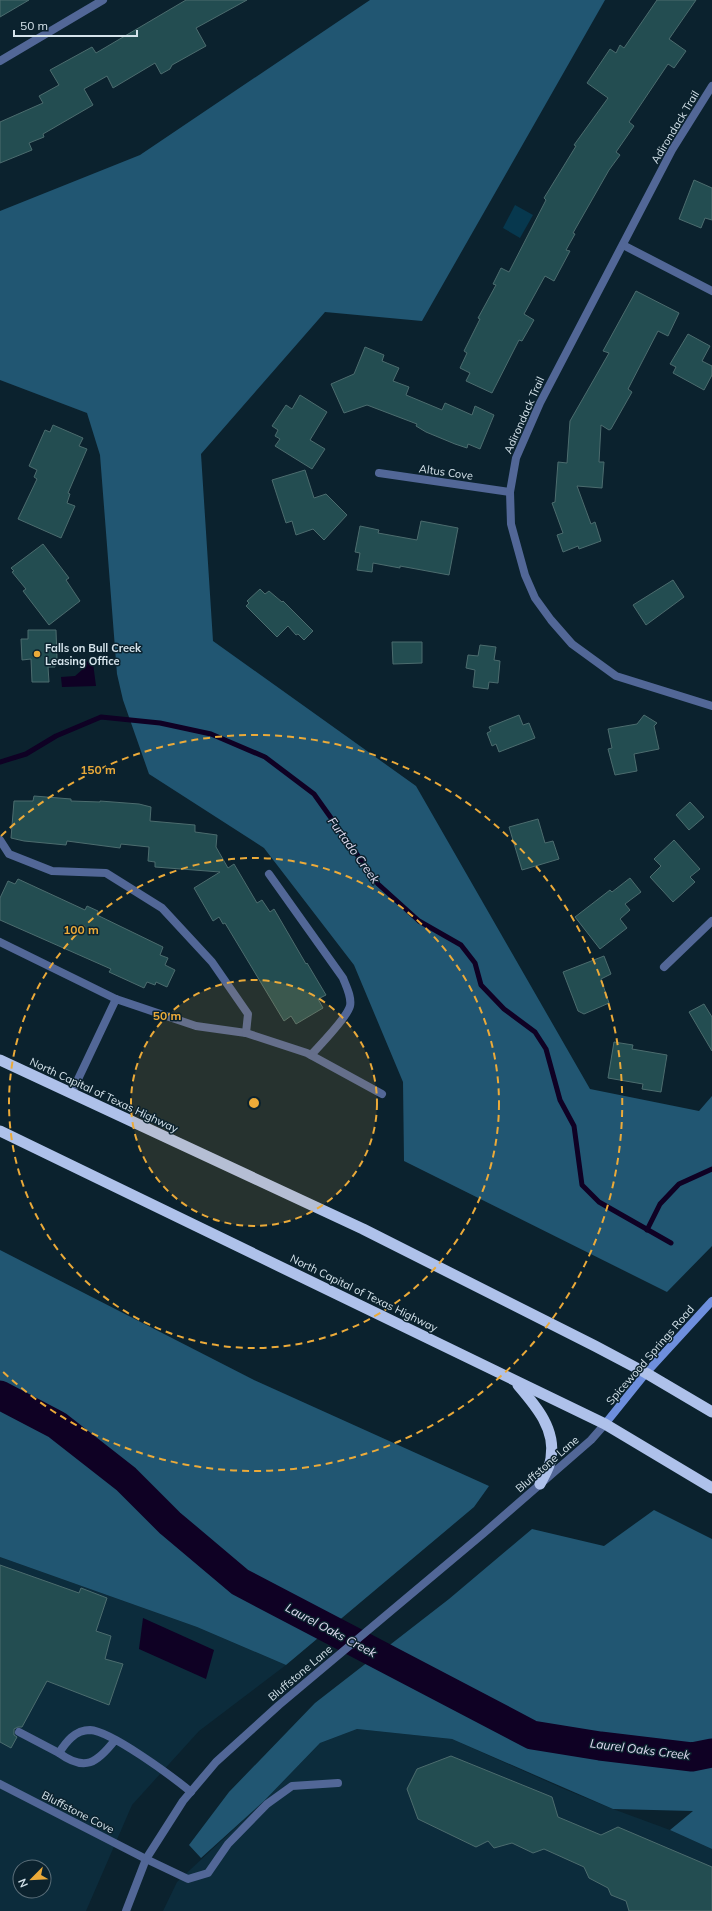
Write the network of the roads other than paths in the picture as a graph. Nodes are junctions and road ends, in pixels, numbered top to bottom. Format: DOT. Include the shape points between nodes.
graph roads {
  1 [pos="103,0"];
  2 [pos="0,61"];
  3 [pos="712,86"];
  4 [pos="623,245"];
  5 [pos="712,291"];
  6 [pos="379,473"];
  7 [pos="510,492"];
  8 [pos="712,706"];
  9 [pos="0,840"];
  10 [pos="270,874"];
  11 [pos="712,921"];
  12 [pos="0,942"];
  13 [pos="664,967"];
  14 [pos="116,999"];
  15 [pos="246,1034"];
  16 [pos="311,1055"];
  17 [pos="0,1060"];
  18 [pos="71,1094"];
  19 [pos="382,1094"];
  20 [pos="0,1131"];
  21 [pos="712,1301"];
  22 [pos="646,1373"];
  23 [pos="513,1380"];
  24 [pos="712,1412"];
  25 [pos="605,1424"];
  26 [pos="540,1484"];
  27 [pos="712,1488"];
  28 [pos="20,1732"];
  29 [pos="115,1740"];
  30 [pos="59,1753"];
  31 [pos="338,1783"];
  32 [pos="0,1784"];
  33 [pos="191,1792"];
  34 [pos="146,1859"];
  35 [pos="126,1911"];
  1 -- 2 [label="street"];
  3 -- 4 [label="street, Adirondack Trail" via="672,150"];
  4 -- 5 [label="street"];
  4 -- 7 [label="street, Adirondack Trail" via="528,429 516,458"];
  6 -- 7 [label="street, Altus Cove"];
  7 -- 8 [label="street, Adirondack Trail" via="511,524 525,575 535,598 572,644 616,676"];
  9 -- 15 [label="street" via="9,854 52,871 106,873 162,908 212,962 248,1014"];
  10 -- 16 [label="street" via="343,978 349,994 350,1005 344,1017"];
  11 -- 13 [label="street"];
  12 -- 14 [label="street"];
  14 -- 15 [label="street" via="196,1026"];
  14 -- 18 [label="street"];
  15 -- 16 [label="street"];
  16 -- 19 [label="street"];
  17 -- 18 [label="highway, North Capital of Texas Highway"];
  18 -- 22 [label="highway, North Capital of Texas Highway" via="363,1229"];
  20 -- 23 [label="highway, North Capital of Texas Highway"];
  21 -- 22 [label="main road, Spicewood Springs Road"];
  22 -- 24 [label="highway, North Capital of Texas Highway"];
  22 -- 25 [label="main road, Spicewood Springs Road"];
  23 -- 25 [label="highway, North Capital of Texas Highway"];
  23 -- 26 [label="highway" via="533,1402 548,1426 552,1444 551,1460"];
  25 -- 26 [label="street, Bluffstone Lane" via="591,1440"];
  25 -- 27 [label="highway, North Capital of Texas Highway"];
  26 -- 33 [label="street, Bluffstone Lane" via="279,1705 216,1762"];
  28 -- 30 [label="street"];
  29 -- 30 [label="street" via="103,1733 89,1730 79,1732 68,1740"];
  29 -- 30 [label="street" via="104,1754 87,1764 79,1764"];
  29 -- 33 [label="street" via="168,1773"];
  31 -- 34 [label="street, Bluffstone Cove" via="292,1786 267,1804 228,1844 208,1873 188,1879"];
  32 -- 34 [label="street, Bluffstone Cove"];
  33 -- 34 [label="street, Bluffstone Lane"];
  34 -- 35 [label="street, Bluffstone Lane"];
}
